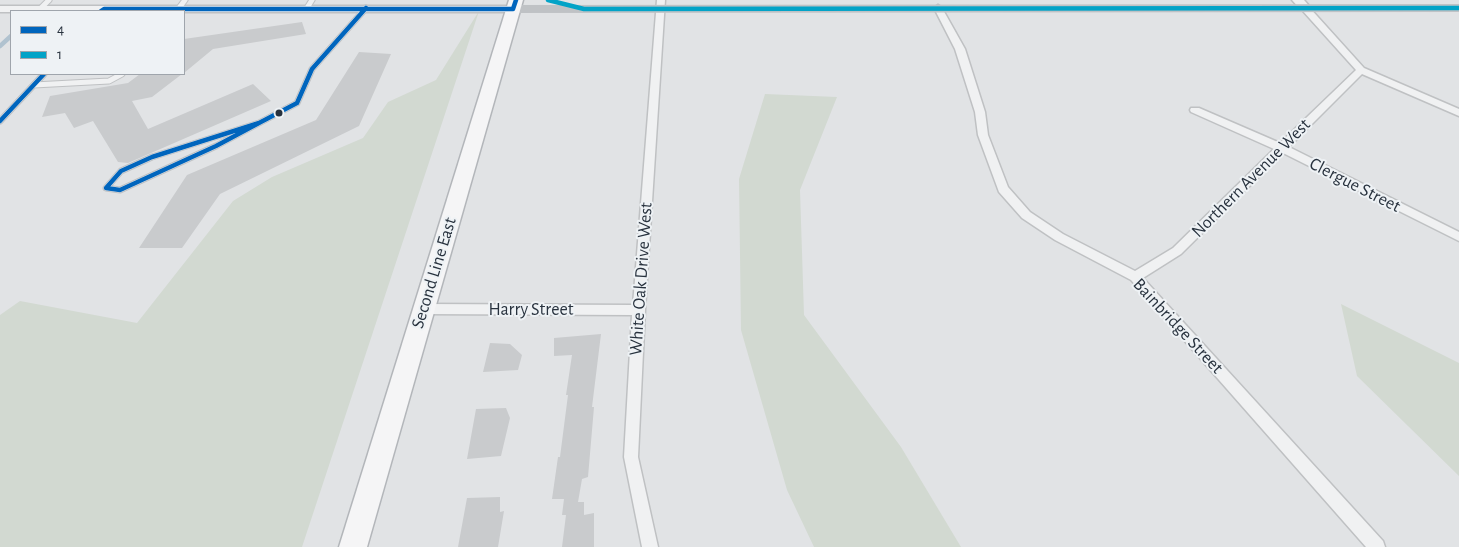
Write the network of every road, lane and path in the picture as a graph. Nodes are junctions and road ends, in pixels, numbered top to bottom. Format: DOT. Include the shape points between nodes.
graph roads {
  1 [pos="49,0"];
  2 [pos="548,0"];
  3 [pos="309,4"];
  4 [pos="660,4"];
  5 [pos="1301,4"];
  6 [pos="514,5"];
  7 [pos="174,7"];
  8 [pos="366,8"];
  9 [pos="938,8"];
  10 [pos="1459,8"];
  11 [pos="0,9"];
  12 [pos="40,9"];
  13 [pos="584,9"];
  14 [pos="103,10"];
  15 [pos="1361,70"];
  16 [pos="43,75"];
  17 [pos="119,75"];
  18 [pos="34,85"];
  19 [pos="1195,110"];
  20 [pos="1459,113"];
  21 [pos="0,121"];
  22 [pos="259,123"];
  23 [pos="1281,148"];
  24 [pos="1459,237"];
  25 [pos="1135,277"];
  26 [pos="423,309"];
  27 [pos="639,310"];
  28 [pos="353,547"];
  29 [pos="650,547"];
  30 [pos="1377,547"];
  1 -- 12 [label="lane"];
  2 -- 13 [label="main road"];
  3 -- 7 [label="street"];
  3 -- 8 [label="street"];
  4 -- 9 [label="main road"];
  4 -- 13 [label="main road"];
  4 -- 27 [label="street, White Oak Drive West"];
  5 -- 9 [label="main road"];
  5 -- 10 [label="main road"];
  5 -- 15 [label="street"];
  6 -- 8 [label="street"];
  6 -- 13 [label="main road"];
  6 -- 26 [label="highway, Second Line East"];
  7 -- 14 [label="street"];
  8 -- 22 [label="lane" via="312,69 297,103"];
  9 -- 25 [label="street, Bainbridge Street" via="960,49 980,112 983,135 1003,189 1026,214 1059,237"];
  11 -- 12 [label="street"];
  12 -- 14 [label="street"];
  15 -- 20 [label="street"];
  15 -- 23 [label="street, Northern Avenue West"];
  16 -- 18 [label="lane"];
  17 -- 18 [label="lane" via="104,81"];
  18 -- 21 [label="lane"];
  19 -- 23 [label="street, Clergue Street"];
  22 -- 22 [label="lane" via="120,190 106,188 121,170 185,144 212,139"];
  23 -- 24 [label="street, Clergue Street"];
  23 -- 25 [label="street, Northern Avenue West" via="1177,251"];
  25 -- 30 [label="street, Bainbridge Street"];
  26 -- 27 [label="street, Harry Street"];
  26 -- 28 [label="highway, Second Line East"];
  27 -- 29 [label="street, White Oak Drive West" via="631,457"];
}
